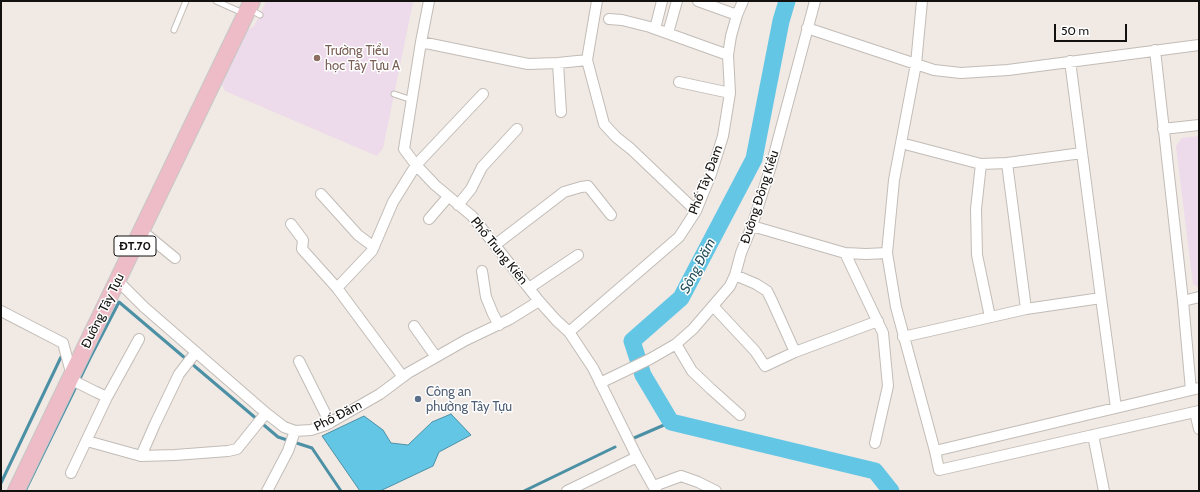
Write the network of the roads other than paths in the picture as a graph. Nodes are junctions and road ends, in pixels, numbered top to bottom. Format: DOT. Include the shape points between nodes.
graph roads {
  1 [pos="186,1"];
  2 [pos="216,1"];
  3 [pos="429,1"];
  4 [pos="597,1"];
  5 [pos="662,1"];
  6 [pos="677,1"];
  7 [pos="698,1"];
  8 [pos="742,1"];
  9 [pos="815,1"];
  10 [pos="922,1"];
  11 [pos="252,10"];
  12 [pos="737,14"];
  13 [pos="610,19"];
  14 [pos="807,28"];
  15 [pos="655,29"];
  16 [pos="174,30"];
  17 [pos="668,33"];
  18 [pos="421,42"];
  19 [pos="1199,45"];
  20 [pos="1155,50"];
  21 [pos="728,55"];
  22 [pos="587,60"];
  23 [pos="1070,61"];
  24 [pos="558,63"];
  25 [pos="916,64"];
  26 [pos="679,82"];
  27 [pos="730,93"];
  28 [pos="394,94"];
  29 [pos="483,94"];
  30 [pos="412,100"];
  31 [pos="562,112"];
  32 [pos="1199,125"];
  33 [pos="517,129"];
  34 [pos="1164,129"];
  35 [pos="901,143"];
  36 [pos="1082,153"];
  37 [pos="1008,162"];
  38 [pos="981,164"];
  39 [pos="416,165"];
  40 [pos="321,194"];
  41 [pos="448,197"];
  42 [pos="458,205"];
  43 [pos="696,211"];
  44 [pos="611,215"];
  45 [pos="429,219"];
  46 [pos="291,224"];
  47 [pos="752,226"];
  48 [pos="142,231"];
  49 [pos="495,245"];
  50 [pos="374,247"];
  51 [pos="846,253"];
  52 [pos="887,253"];
  53 [pos="578,255"];
  54 [pos="176,258"];
  55 [pos="482,272"];
  56 [pos="735,275"];
  57 [pos="118,281"];
  58 [pos="337,288"];
  59 [pos="529,288"];
  60 [pos="1199,297"];
  61 [pos="1101,298"];
  62 [pos="539,301"];
  63 [pos="1183,301"];
  64 [pos="713,306"];
  65 [pos="1026,309"];
  66 [pos="1,311"];
  67 [pos="990,317"];
  68 [pos="878,321"];
  69 [pos="499,325"];
  70 [pos="414,326"];
  71 [pos="569,332"];
  72 [pos="904,337"];
  73 [pos="139,339"];
  74 [pos="676,344"];
  75 [pos="795,352"];
  76 [pos="195,353"];
  77 [pos="436,357"];
  78 [pos="299,361"];
  79 [pos="403,377"];
  80 [pos="73,378"];
  81 [pos="600,383"];
  82 [pos="1195,389"];
  83 [pos="107,397"];
  84 [pos="1116,408"];
  85 [pos="1197,412"];
  86 [pos="264,414"];
  87 [pos="740,415"];
  88 [pos="330,423"];
  89 [pos="1199,429"];
  90 [pos="294,433"];
  91 [pos="1093,435"];
  92 [pos="87,441"];
  93 [pos="875,443"];
  94 [pos="935,451"];
  95 [pos="636,455"];
  96 [pos="141,456"];
  97 [pos="71,473"];
  98 [pos="655,488"];
  99 [pos="16,491"];
  100 [pos="267,491"];
  101 [pos="567,491"];
  102 [pos="716,491"];
  103 [pos="1104,491"];
  1 -- 16 [label="lane"];
  2 -- 11 [label="lane"];
  3 -- 18 [label="street, Phố Trung Kiên"];
  4 -- 22 [label="street"];
  5 -- 15 [label="street"];
  6 -- 17 [label="street"];
  7 -- 12 [label="street"];
  8 -- 12 [label="street, Phố Tây Đam"];
  9 -- 14 [label="street, Đường Đông Kiều"];
  10 -- 25 [label="street"];
  11 -- 48 [label="main road, Đường Tây Tựu / ĐT.70"];
  12 -- 21 [label="street, Phố Tây Đam"];
  13 -- 15 [label="street"];
  14 -- 25 [label="street"];
  14 -- 47 [label="street, Đường Đông Kiều" via="771,166"];
  15 -- 17 [label="street"];
  17 -- 21 [label="street"];
  18 -- 24 [label="street" via="528,64"];
  18 -- 30 [label="street, Phố Trung Kiên"];
  19 -- 20 [label="street"];
  20 -- 23 [label="street"];
  20 -- 34 [label="street"];
  21 -- 27 [label="street, Phố Tây Đam"];
  22 -- 24 [label="street"];
  22 -- 43 [label="street" via="604,124"];
  23 -- 25 [label="street" via="1008,70 961,73 934,70"];
  23 -- 36 [label="street"];
  24 -- 31 [label="street"];
  25 -- 35 [label="street"];
  26 -- 27 [label="street"];
  27 -- 43 [label="street, Phố Tây Đam" via="723,136"];
  28 -- 30 [label="lane"];
  29 -- 39 [label="street"];
  30 -- 39 [label="street, Phố Trung Kiên" via="404,149"];
  32 -- 34 [label="street"];
  33 -- 42 [label="street" via="482,167 471,189"];
  34 -- 63 [label="street"];
  35 -- 38 [label="street"];
  35 -- 52 [label="street" via="894,180"];
  36 -- 37 [label="street"];
  36 -- 61 [label="street"];
  37 -- 38 [label="street"];
  37 -- 65 [label="street"];
  38 -- 67 [label="street" via="976,209 977,254"];
  39 -- 41 [label="street, Phố Trung Kiên"];
  39 -- 50 [label="street" via="393,202"];
  40 -- 50 [label="street" via="358,235"];
  41 -- 42 [label="street, Phố Trung Kiên"];
  41 -- 45 [label="street"];
  42 -- 49 [label="street, Phố Trung Kiên" via="472,216"];
  43 -- 71 [label="street, Phố Tây Đam" via="679,236"];
  44 -- 49 [label="street" via="588,186 581,187 564,192"];
  46 -- 58 [label="street" via="304,240 302,249"];
  47 -- 51 [label="street"];
  47 -- 56 [label="street, Đường Đông Kiều"];
  48 -- 54 [label="street"];
  48 -- 57 [label="main road, Đường Tây Tựu / ĐT.70"];
  49 -- 59 [label="street, Phố Trung Kiên"];
  50 -- 58 [label="street"];
  51 -- 52 [label="street"];
  51 -- 68 [label="street"];
  52 -- 72 [label="street"];
  53 -- 59 [label="street"];
  55 -- 69 [label="street" via="486,297"];
  56 -- 64 [label="street, Đường Đông Kiều" via="730,286"];
  56 -- 75 [label="street" via="767,291"];
  57 -- 76 [label="street"];
  57 -- 80 [label="main road, Đường Tây Tựu / ĐT.70"];
  58 -- 79 [label="street"];
  59 -- 62 [label="street, Phố Trung Kiên"];
  60 -- 63 [label="street"];
  61 -- 65 [label="street"];
  61 -- 84 [label="street"];
  62 -- 69 [label="street, Phố Đăm"];
  62 -- 71 [label="street, Phố Trung Kiên"];
  63 -- 82 [label="street"];
  64 -- 74 [label="street, Đường Đông Kiều"];
  64 -- 75 [label="street" via="755,351 765,366"];
  65 -- 67 [label="street"];
  66 -- 80 [label="street" via="63,343"];
  67 -- 72 [label="street"];
  68 -- 75 [label="street"];
  68 -- 93 [label="street" via="883,332 888,386"];
  69 -- 77 [label="street, Phố Đăm"];
  70 -- 77 [label="street"];
  71 -- 81 [label="street, Phố Trung Kiên"];
  72 -- 94 [label="street"];
  73 -- 83 [label="street"];
  74 -- 81 [label="street, Đường Đông Kiều"];
  74 -- 87 [label="street" via="692,370"];
  76 -- 86 [label="street"];
  76 -- 96 [label="street" via="179,374"];
  77 -- 79 [label="street, Phố Đăm"];
  78 -- 88 [label="street"];
  79 -- 88 [label="street, Phố Đăm" via="380,394"];
  80 -- 83 [label="street"];
  80 -- 99 [label="main road, Đường Tây Tựu / ĐT.70"];
  81 -- 95 [label="street, Phố Trung Kiên"];
  82 -- 84 [label="street"];
  83 -- 92 [label="street"];
  84 -- 94 [label="street"];
  85 -- 89 [label="street"];
  85 -- 91 [label="street"];
  86 -- 90 [label="street"];
  86 -- 96 [label="street" via="237,449"];
  88 -- 90 [label="street, Phố Đăm"];
  90 -- 100 [label="street" via="288,451"];
  91 -- 94 [label="street" via="939,470"];
  91 -- 103 [label="street"];
  92 -- 96 [label="street"];
  92 -- 97 [label="street"];
  95 -- 98 [label="street, Phố Trung Kiên"];
  95 -- 101 [label="street"];
  98 -- 102 [label="street" via="681,476"];
}
